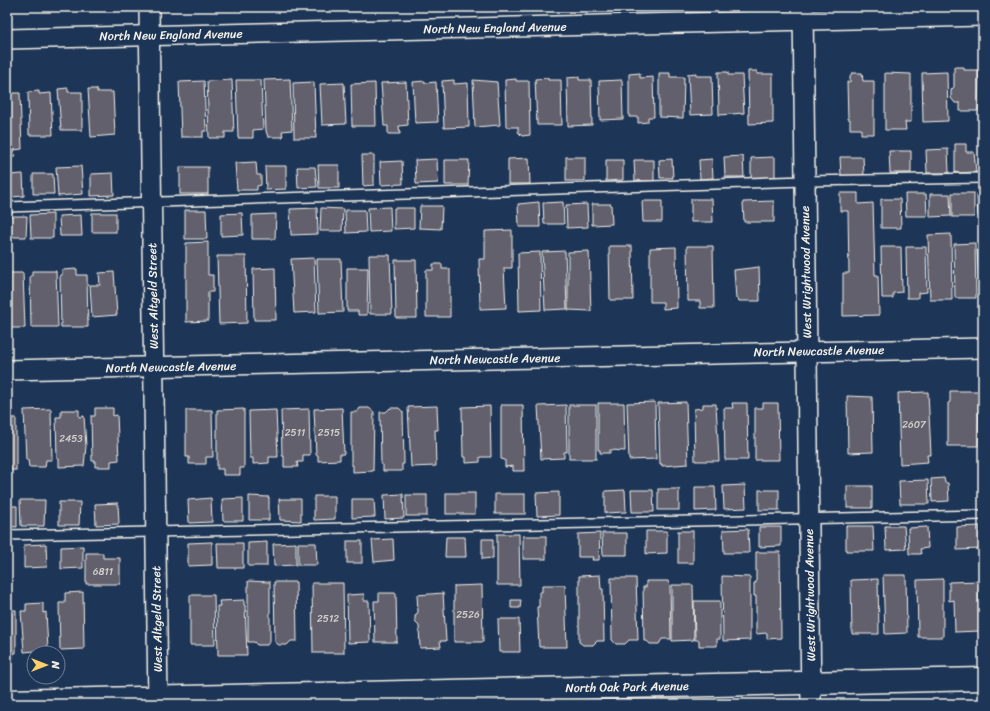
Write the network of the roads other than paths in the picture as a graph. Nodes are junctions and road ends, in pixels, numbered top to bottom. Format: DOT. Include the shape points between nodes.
graph roads {
  1 [pos="149,7"];
  2 [pos="803,14"];
  3 [pos="983,16"];
  4 [pos="149,36"];
  5 [pos="7,39"];
  6 [pos="983,178"];
  7 [pos="805,181"];
  8 [pos="152,202"];
  9 [pos="7,207"];
  10 [pos="983,348"];
  11 [pos="807,352"];
  12 [pos="154,367"];
  13 [pos="7,370"];
  14 [pos="983,515"];
  15 [pos="809,518"];
  16 [pos="156,532"];
  17 [pos="7,535"];
  18 [pos="983,678"];
  19 [pos="811,683"];
  20 [pos="7,701"];
  21 [pos="158,701"];
  22 [pos="811,704"];
  1 -- 4 [label="street, West Altgeld Street"];
  2 -- 3 [label="street, North New England Avenue"];
  2 -- 4 [label="street, North New England Avenue"];
  2 -- 7 [label="street, West Wrightwood Avenue"];
  4 -- 5 [label="street, North New England Avenue"];
  4 -- 8 [label="street, West Altgeld Street"];
  6 -- 7 [label="lane"];
  7 -- 8 [label="lane"];
  7 -- 11 [label="street, West Wrightwood Avenue"];
  8 -- 9 [label="lane"];
  8 -- 12 [label="street, West Altgeld Street"];
  10 -- 11 [label="street, North Newcastle Avenue"];
  11 -- 12 [label="street, North Newcastle Avenue"];
  11 -- 15 [label="street, West Wrightwood Avenue"];
  12 -- 13 [label="street, North Newcastle Avenue"];
  12 -- 16 [label="street, West Altgeld Street"];
  14 -- 15 [label="lane"];
  15 -- 16 [label="lane"];
  15 -- 19 [label="street, West Wrightwood Avenue"];
  16 -- 17 [label="lane"];
  16 -- 21 [label="street, West Altgeld Street"];
  18 -- 19 [label="street, North Oak Park Avenue"];
  19 -- 21 [label="street, North Oak Park Avenue"];
  19 -- 22 [label="street, West Wrightwood Avenue"];
  20 -- 21 [label="street, North Oak Park Avenue"];
}
